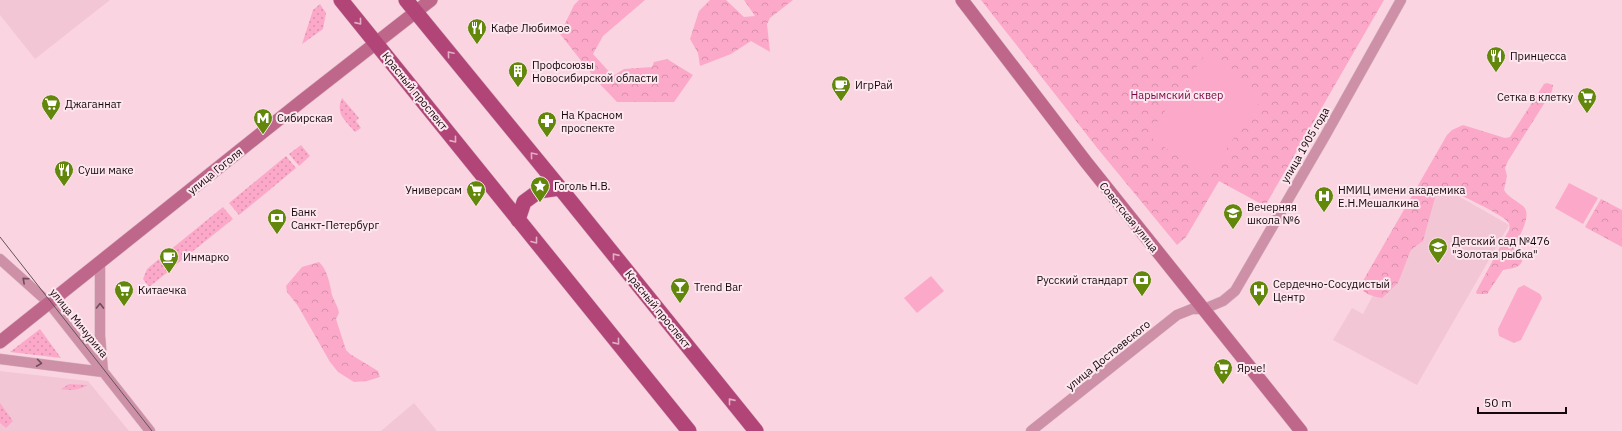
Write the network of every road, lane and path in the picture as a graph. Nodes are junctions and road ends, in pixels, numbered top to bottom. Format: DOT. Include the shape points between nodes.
graph roads {
  1 [pos="341,0"];
  2 [pos="406,0"];
  3 [pos="431,0"];
  4 [pos="962,0"];
  5 [pos="1401,0"];
  6 [pos="416,13"];
  7 [pos="377,44"];
  8 [pos="560,188"];
  9 [pos="518,220"];
  10 [pos="0,259"];
  11 [pos="100,263"];
  12 [pos="49,303"];
  13 [pos="1204,308"];
  14 [pos="0,342"];
  15 [pos="0,359"];
  16 [pos="103,372"];
  17 [pos="150,431"];
  18 [pos="689,431"];
  19 [pos="756,431"];
  20 [pos="1032,431"];
  21 [pos="1301,431"];
  1 -- 7 [label="main road, Красный проспект, one-way"];
  2 -- 6 [label="main road, Красный проспект"];
  3 -- 6 [label="main road, улица Гоголя"];
  4 -- 13 [label="main road, Советская улица" via="1086,162"];
  5 -- 13 [label="street, улица 1905 года" via="1235,291 1223,301"];
  6 -- 7 [label="main road, улица Гоголя"];
  8 -- 6 [label="main road, Красный проспект, one-way"];
  7 -- 9 [label="main road, Красный проспект, one-way"];
  7 -- 11 [label="main road, улица Гоголя" via="302,100"];
  8 -- 9 [label="main road" via="539,191 524,202"];
  19 -- 8 [label="main road, Красный проспект, one-way"];
  9 -- 18 [label="main road, Красный проспект, one-way"];
  12 -- 10 [label="street, улица Мичурина, one-way"];
  11 -- 12 [label="main road, улица Гоголя"];
  16 -- 11 [label="street, улица Мичурина, one-way" via="100,336"];
  12 -- 14 [label="main road, улица Гоголя"];
  12 -- 16 [label="street, улица Мичурина"];
  13 -- 20 [label="street, улица Достоевского" via="1192,309 1177,315"];
  13 -- 21 [label="main road, Советская улица"];
  15 -- 16 [label="street, улица Мичурина, one-way"];
  16 -- 17 [label="street, улица Мичурина"];
}
